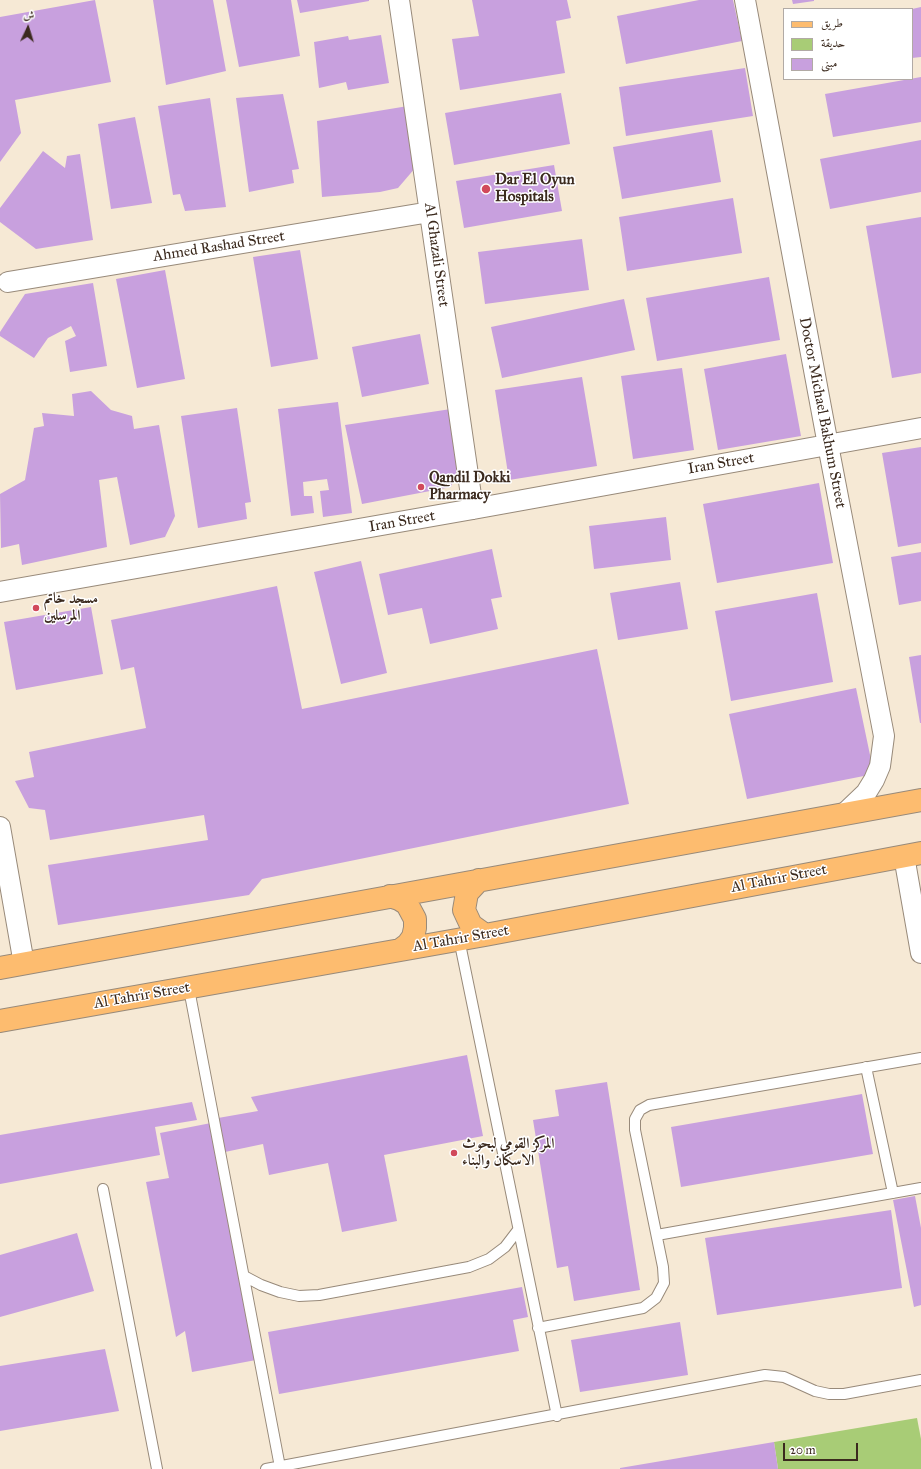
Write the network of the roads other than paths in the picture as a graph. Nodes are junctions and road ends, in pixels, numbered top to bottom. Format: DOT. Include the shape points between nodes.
graph roads {
  1 [pos="399,0"];
  2 [pos="745,0"];
  3 [pos="430,212"];
  4 [pos="3,284"];
  5 [pos="921,428"];
  6 [pos="828,445"];
  7 [pos="473,509"];
  8 [pos="0,592"];
  9 [pos="921,800"];
  10 [pos="844,814"];
  11 [pos="0,827"];
  12 [pos="912,854"];
  13 [pos="479,880"];
  14 [pos="390,896"];
  15 [pos="485,935"];
  16 [pos="459,940"];
  17 [pos="400,950"];
  18 [pos="921,953"];
  19 [pos="24,964"];
  20 [pos="0,968"];
  21 [pos="190,989"];
  22 [pos="0,1022"];
  23 [pos="921,1058"];
  24 [pos="866,1067"];
  25 [pos="921,1188"];
  26 [pos="103,1189"];
  27 [pos="893,1193"];
  28 [pos="518,1230"];
  29 [pos="657,1235"];
  30 [pos="244,1276"];
  31 [pos="538,1328"];
  32 [pos="921,1380"];
  33 [pos="556,1416"];
  34 [pos="280,1467"];
  35 [pos="157,1469"];
  36 [pos="266,1469"];
  1 -- 3 [label="street, Al Ghazali Street"];
  2 -- 6 [label="street, Doctor Michael Bakhum Street"];
  3 -- 4 [label="street, Ahmed Rashad Street"];
  3 -- 7 [label="street, Al Ghazali Street"];
  5 -- 6 [label="street, Iran Street"];
  6 -- 7 [label="street, Iran Street"];
  6 -- 10 [label="street, Doctor Michael Bakhum Street" via="884,736 880,766 874,780 856,804"];
  7 -- 8 [label="street, Iran Street"];
  9 -- 10 [label="main road"];
  10 -- 13 [label="main road"];
  11 -- 19 [label="street"];
  12 -- 15 [label="main road, Al Tahrir Street"];
  12 -- 18 [label="street"];
  13 -- 14 [label="main road"];
  13 -- 15 [label="main road" via="467,893 464,910 471,925"];
  14 -- 17 [label="main road" via="407,904 415,919 413,937"];
  14 -- 19 [label="main road"];
  15 -- 16 [label="main road, Al Tahrir Street"];
  16 -- 17 [label="main road, Al Tahrir Street"];
  16 -- 28 [label="lane"];
  17 -- 21 [label="main road, Al Tahrir Street"];
  19 -- 20 [label="main road"];
  21 -- 22 [label="main road, Al Tahrir Street"];
  21 -- 30 [label="lane"];
  23 -- 24 [label="lane"];
  24 -- 27 [label="lane"];
  24 -- 29 [label="lane" via="649,1105 640,1110 635,1119 635,1130"];
  25 -- 27 [label="lane"];
  26 -- 35 [label="lane"];
  27 -- 29 [label="lane"];
  28 -- 30 [label="lane" via="505,1247 489,1259 469,1267 319,1295 299,1296 280,1292 261,1286"];
  28 -- 31 [label="lane"];
  29 -- 31 [label="lane" via="664,1283 656,1298 643,1308"];
  30 -- 34 [label="lane"];
  31 -- 33 [label="lane"];
  32 -- 33 [label="lane" via="844,1394 829,1394 815,1391 784,1377 765,1375"];
  33 -- 34 [label="lane"];
  34 -- 36 [label="lane"];
}
